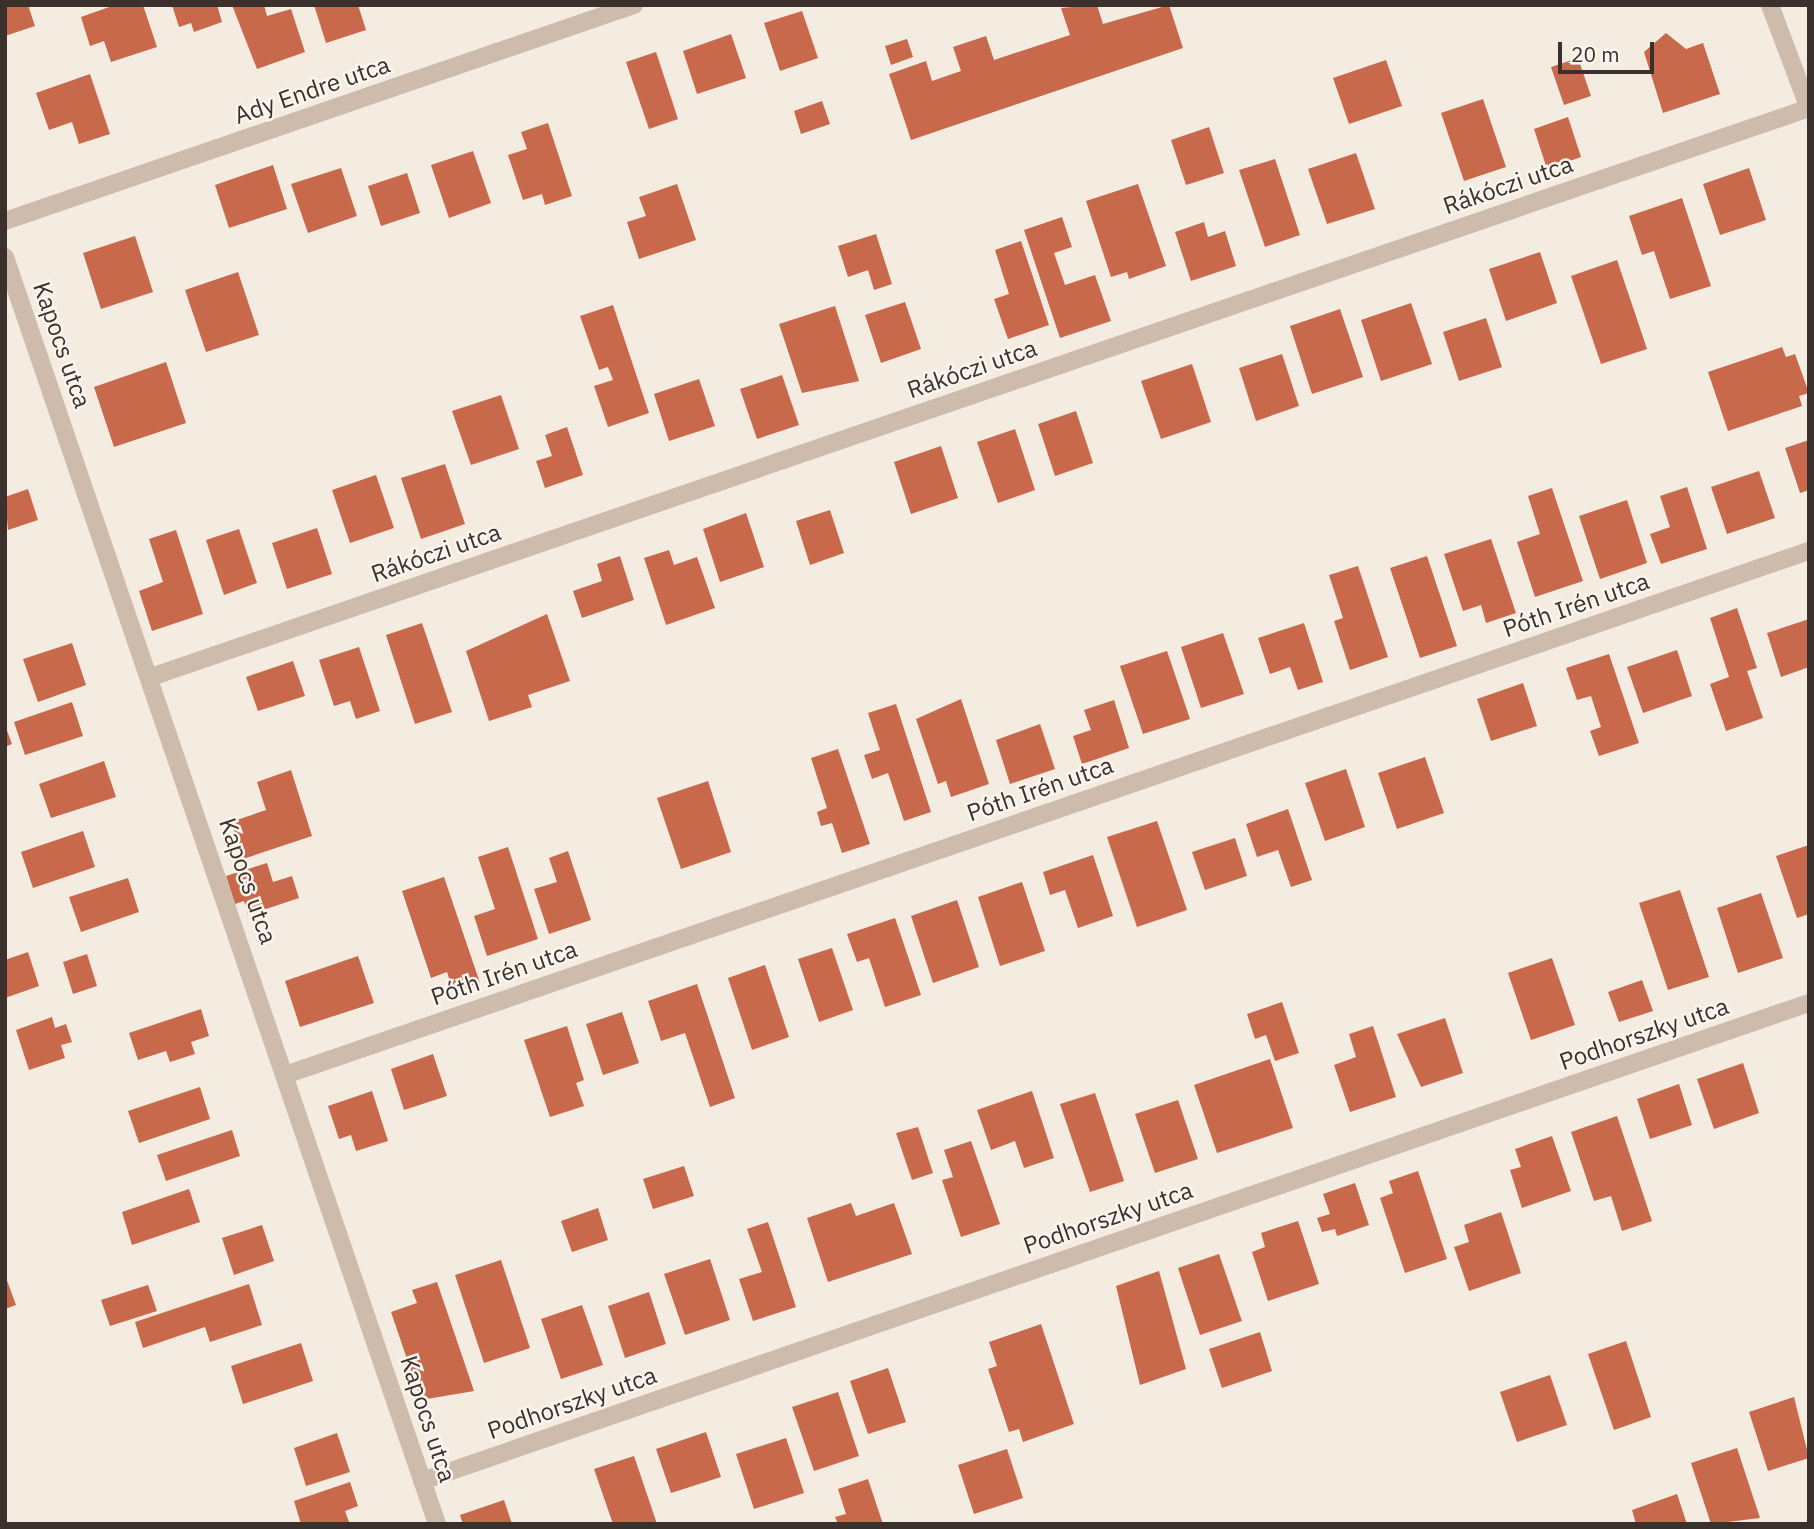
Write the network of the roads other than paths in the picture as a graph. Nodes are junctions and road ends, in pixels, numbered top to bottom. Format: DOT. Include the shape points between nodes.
graph roads {
  1 [pos="634,5"];
  2 [pos="1770,5"];
  3 [pos="1809,109"];
  4 [pos="5,221"];
  5 [pos="5,257"];
  6 [pos="1809,551"];
  7 [pos="151,677"];
  8 [pos="1809,1003"];
  9 [pos="288,1073"];
  10 [pos="422,1480"];
  11 [pos="437,1524"];
  1 -- 4 [label="street, Ady Endre utca"];
  2 -- 3 [label="street"];
  3 -- 7 [label="street, Rákóczi utca"];
  5 -- 7 [label="street, Kapocs utca"];
  6 -- 9 [label="street, Póth Irén utca"];
  7 -- 9 [label="street, Kapocs utca"];
  8 -- 10 [label="street, Podhorszky utca"];
  9 -- 10 [label="street, Kapocs utca"];
  10 -- 11 [label="street, Kapocs utca"];
}
